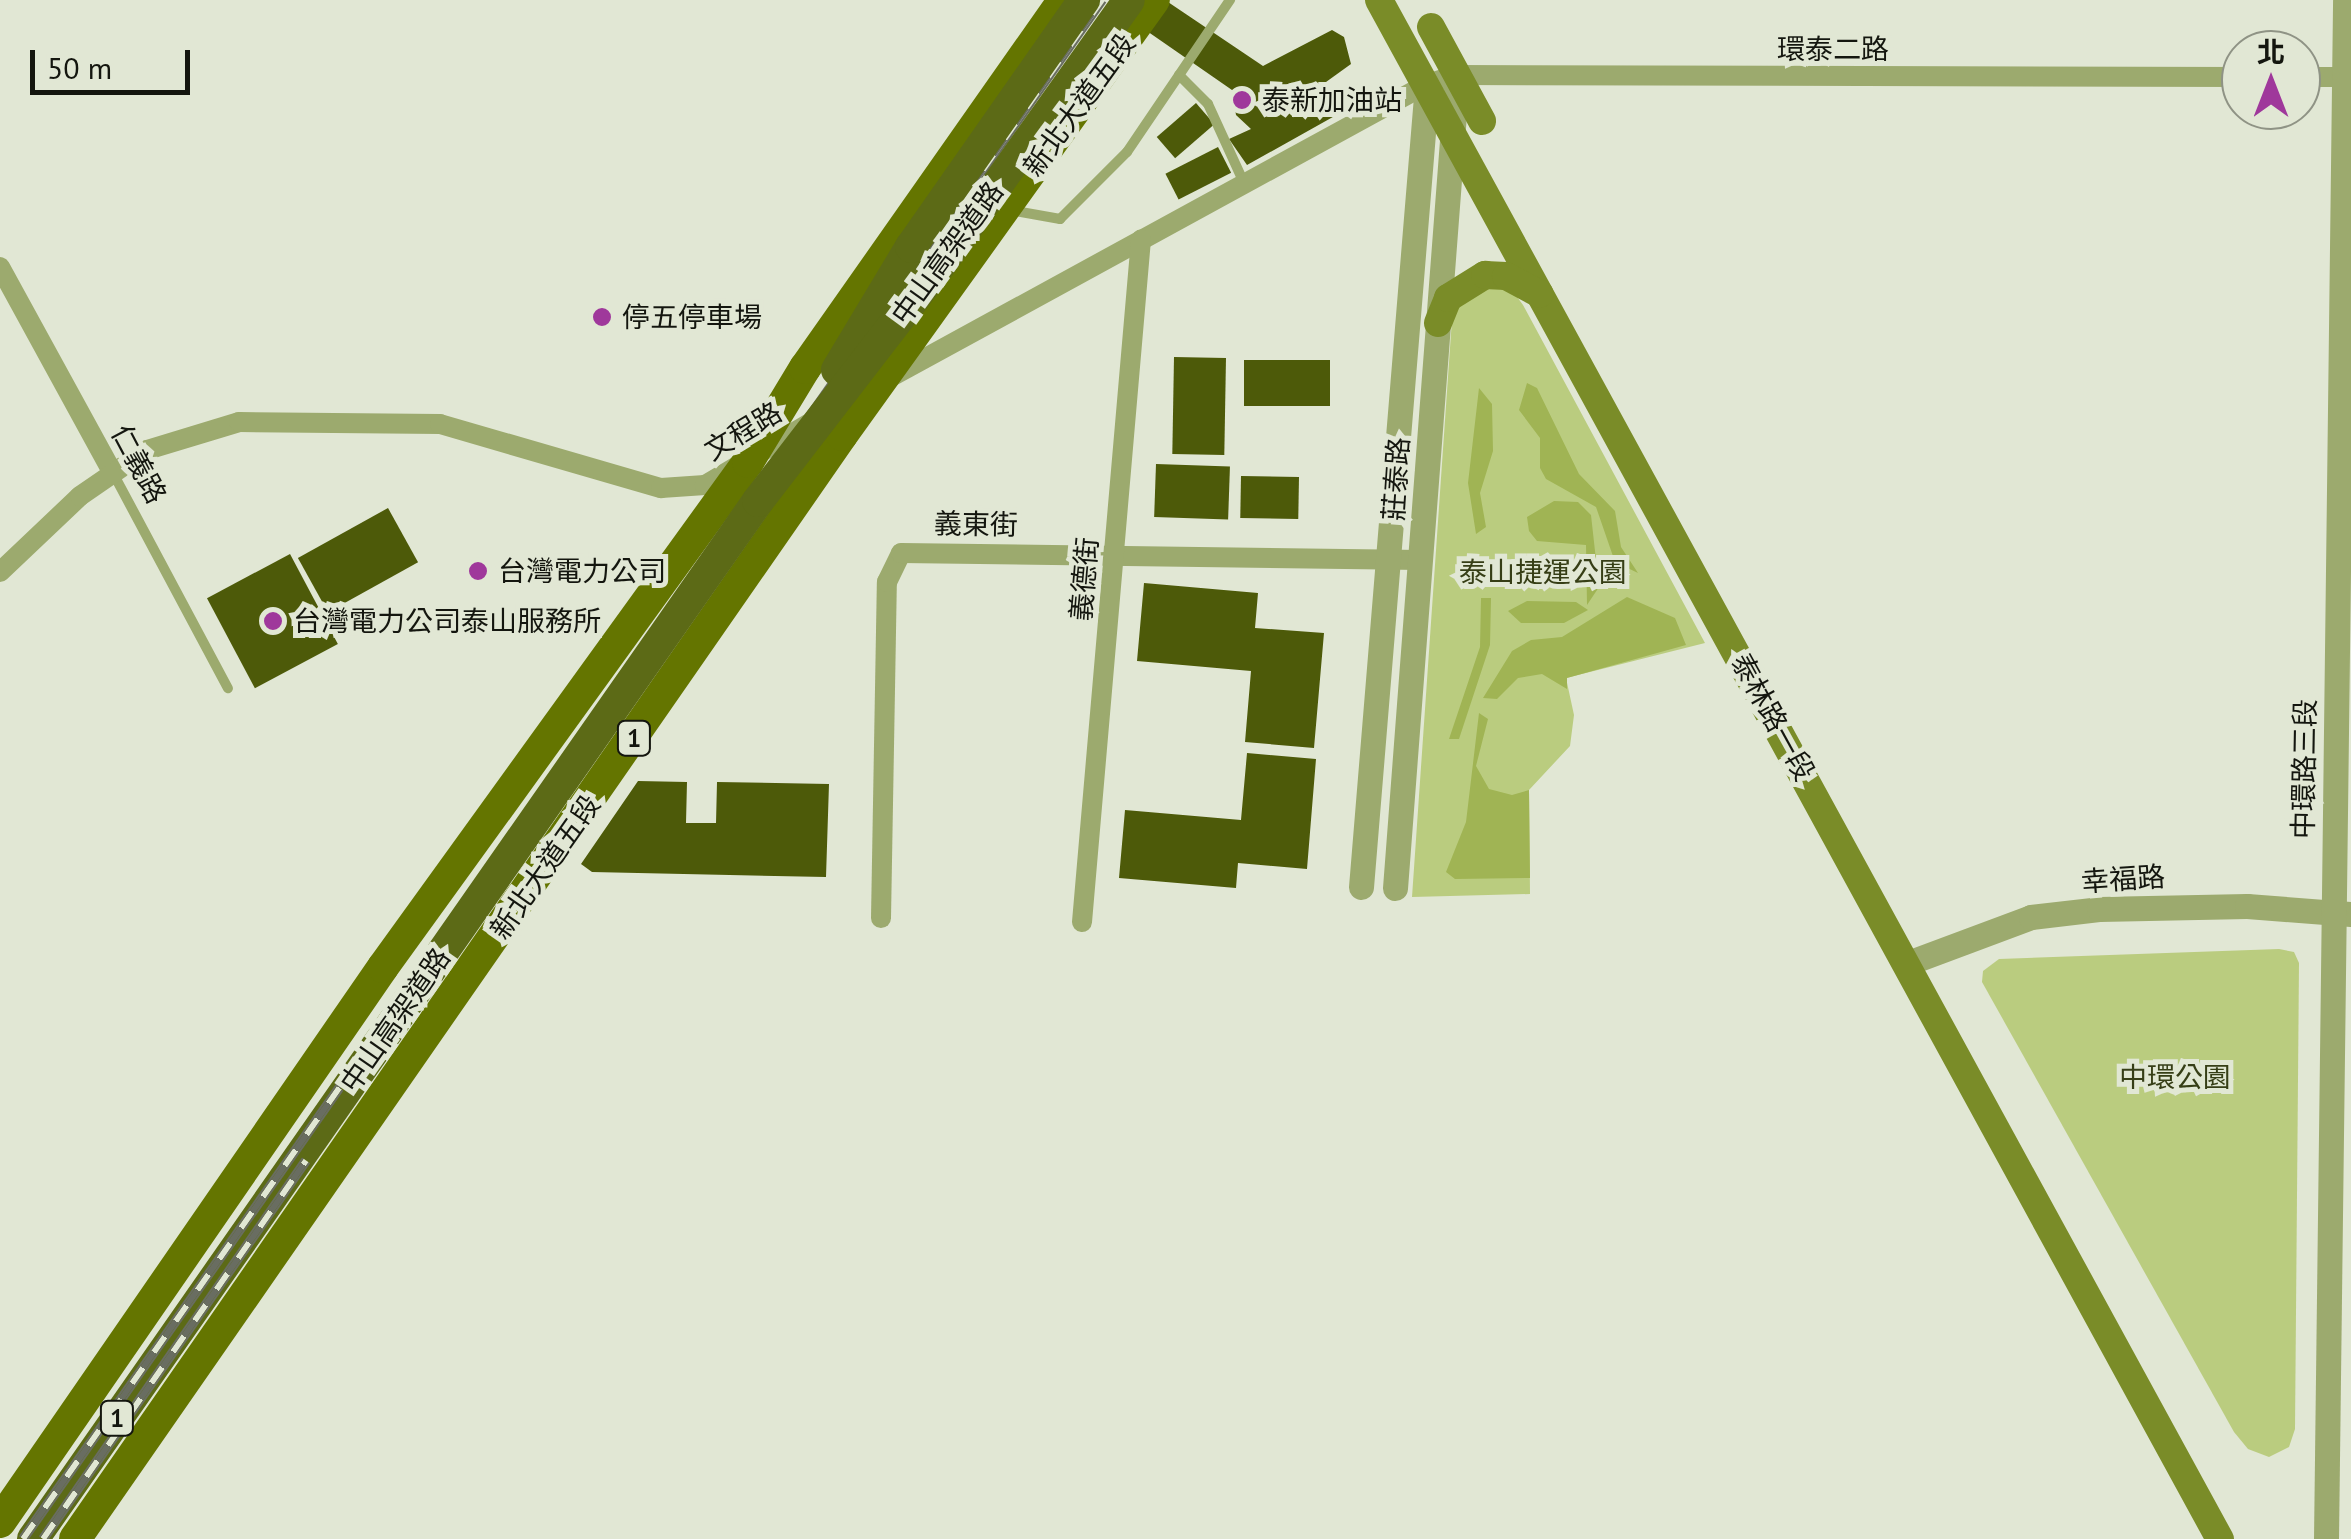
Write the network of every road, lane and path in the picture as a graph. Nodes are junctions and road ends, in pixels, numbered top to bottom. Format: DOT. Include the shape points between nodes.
graph roads {
  1 [pos="1064,0"];
  2 [pos="1084,0"];
  3 [pos="1129,0"];
  4 [pos="1154,0"];
  5 [pos="1230,0"];
  6 [pos="1380,0"];
  7 [pos="2344,0"];
  8 [pos="1431,27"];
  9 [pos="1180,75"];
  10 [pos="1457,75"];
  11 [pos="2221,77"];
  12 [pos="2321,77"];
  13 [pos="2344,77"];
  14 [pos="1004,84"];
  15 [pos="1427,84"];
  16 [pos="1482,121"];
  17 [pos="1063,128"];
  18 [pos="1452,134"];
  19 [pos="1244,183"];
  20 [pos="1004,208"];
  21 [pos="1141,240"];
  22 [pos="0,267"];
  23 [pos="1540,294"];
  24 [pos="1438,323"];
  25 [pos="879,383"];
  26 [pos="748,462"];
  27 [pos="113,473"];
  28 [pos="758,501"];
  29 [pos="1114,553"];
  30 [pos="1388,558"];
  31 [pos="1420,560"];
  32 [pos="0,572"];
  33 [pos="228,688"];
  34 [pos="1361,887"];
  35 [pos="1394,888"];
  36 [pos="426,910"];
  37 [pos="2342,913"];
  38 [pos="881,918"];
  39 [pos="1082,922"];
  40 [pos="1908,963"];
  41 [pos="476,967"];
  42 [pos="0,1522"];
  43 [pos="33,1539"];
  44 [pos="75,1539"];
  45 [pos="2220,1539"];
  46 [pos="2326,1539"];
  1 -- 14 [label="main road, 1"];
  2 -- 28 [label="highway, 中山高架道路 / 1, bridge" via="911,247"];
  3 -- 28 [label="highway, 中山高架道路 / 1, bridge" via="940,265"];
  4 -- 17 [label="main road, 新北大道五段 / 1"];
  5 -- 9 [label="lane"];
  6 -- 15 [label="main road, 泰林路一段"];
  7 -- 13 [label="street, 中環路三段"];
  8 -- 10 [label="main road"];
  9 -- 19 [label="lane" via="1208,104"];
  9 -- 20 [label="lane" via="1127,152 1060,220"];
  10 -- 11 [label="street, 環泰二路"];
  10 -- 15 [label="street, 環泰二路"];
  10 -- 16 [label="main road"];
  10 -- 18 [label="street, 莊泰路"];
  12 -- 13 [label="street"];
  13 -- 37 [label="street, 中環路三段"];
  14 -- 17 [label="main road" via="1004,106 1020,125"];
  14 -- 26 [label="main road, 1" via="805,368"];
  15 -- 18 [label="main road, 泰林路一段"];
  15 -- 19 [label="street, 文程路"];
  15 -- 30 [label="street, 莊泰路"];
  17 -- 20 [label="main road, 新北大道五段 / 1"];
  18 -- 23 [label="main road, 泰林路一段"];
  18 -- 24 [label="street, 莊泰路"];
  19 -- 21 [label="street, 文程路"];
  20 -- 25 [label="main road, 新北大道五段 / 1"];
  21 -- 25 [label="street, 文程路"];
  21 -- 29 [label="street, 義德街"];
  22 -- 27 [label="street, 仁義路"];
  23 -- 24 [label="main road" via="1506,276 1485,275 1448,298"];
  23 -- 40 [label="main road, 泰林路一段"];
  24 -- 31 [label="street, 莊泰路"];
  25 -- 26 [label="street, 文程路"];
  25 -- 41 [label="main road, 新北大道五段 / 1"];
  26 -- 27 [label="street, 文程路" via="705,486 662,488 619,480 474,429 273,419 203,430 147,450"];
  26 -- 36 [label="main road, 1"];
  27 -- 32 [label="street, 文程路"];
  27 -- 33 [label="lane, 仁義路"];
  28 -- 43 [label="highway, 中山高架道路 / 1, bridge"];
  29 -- 30 [label="street, 義東街"];
  29 -- 38 [label="street, 義東街" via="912,550 894,560 887,582"];
  29 -- 39 [label="street, 義德街"];
  30 -- 31 [label="street, 義東街"];
  30 -- 34 [label="street, 莊泰路"];
  31 -- 35 [label="street, 莊泰路"];
  34 -- 35 [label="lane"];
  36 -- 41 [label="main road" via="465,907 481,916 488,931"];
  36 -- 42 [label="main road, 1"];
  37 -- 40 [label="street, 幸福路" via="2166,905 2030,917"];
  37 -- 46 [label="street, 中環路三段"];
  40 -- 45 [label="main road, 泰林路一段"];
  41 -- 44 [label="main road, 新北大道五段 / 1"];
}
